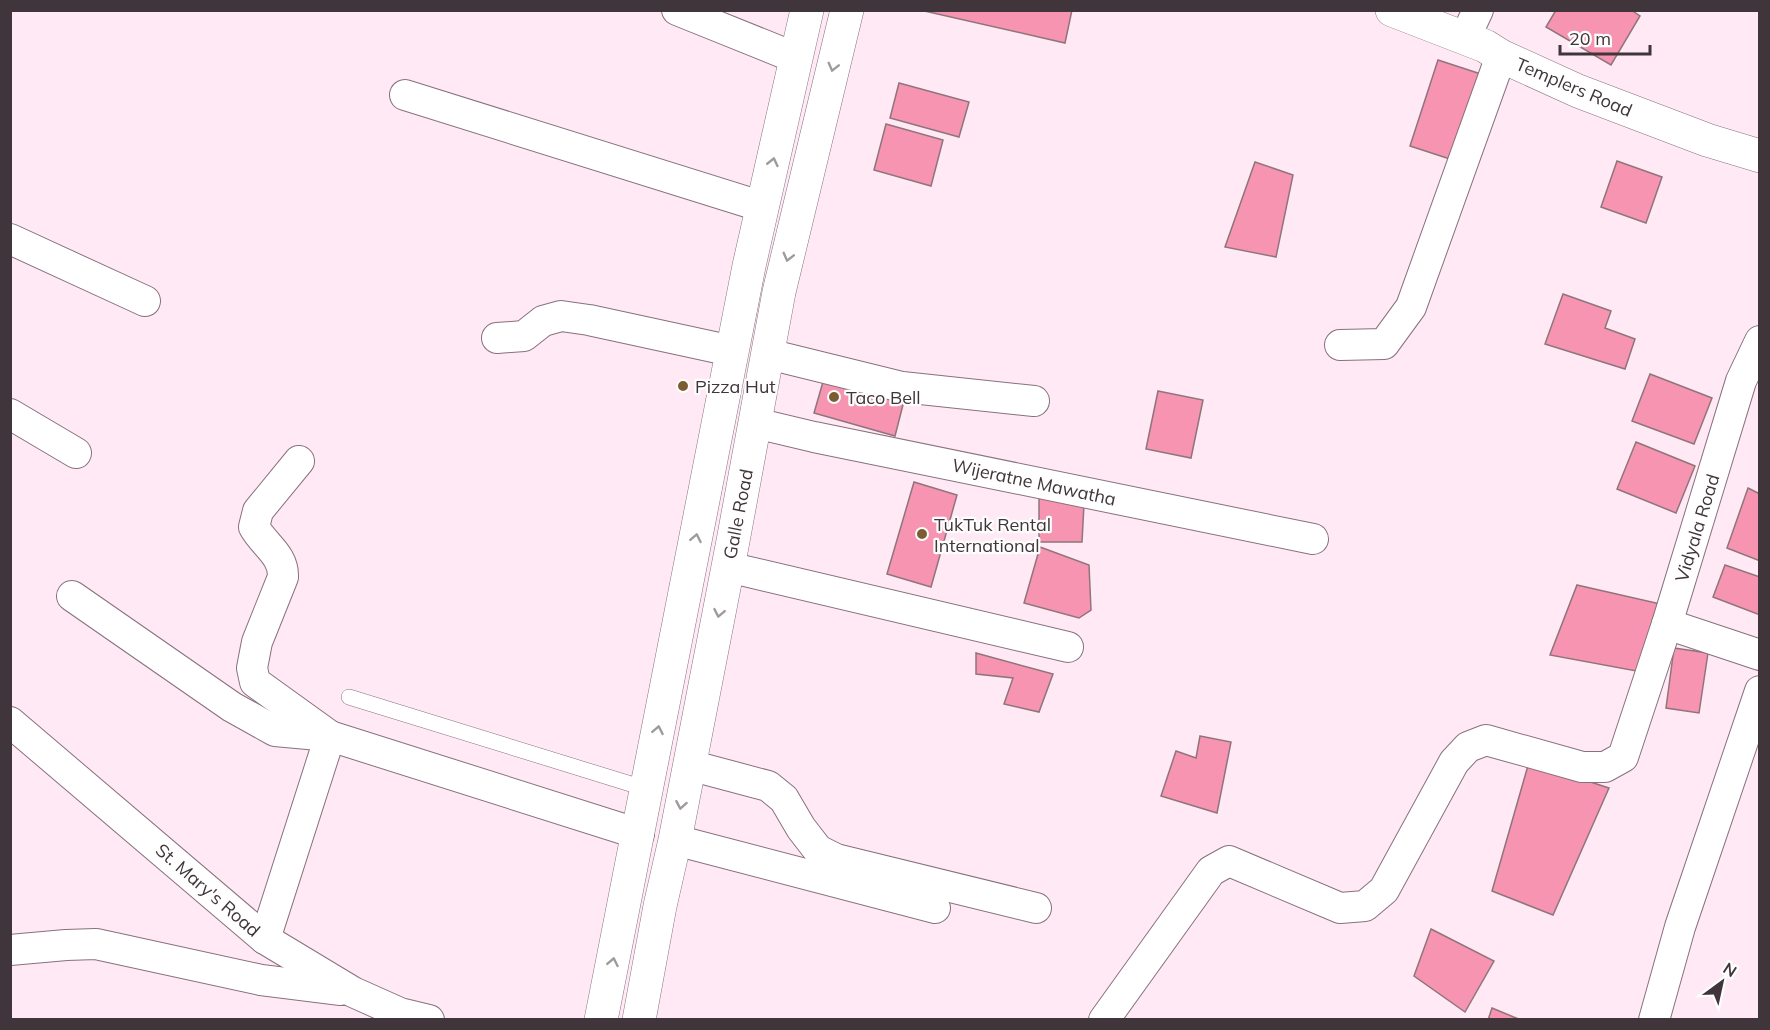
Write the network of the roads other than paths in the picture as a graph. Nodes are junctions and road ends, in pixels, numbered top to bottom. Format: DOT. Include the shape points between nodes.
graph roads {
  1 [pos="677,10"];
  2 [pos="807,10"];
  3 [pos="847,10"];
  4 [pos="1392,10"];
  5 [pos="1471,24"];
  6 [pos="1501,56"];
  7 [pos="796,58"];
  8 [pos="405,94"];
  9 [pos="1760,156"];
  10 [pos="763,207"];
  11 [pos="10,239"];
  12 [pos="145,302"];
  13 [pos="497,338"];
  14 [pos="1760,340"];
  15 [pos="1340,345"];
  16 [pos="732,351"];
  17 [pos="768,354"];
  18 [pos="1035,401"];
  19 [pos="10,414"];
  20 [pos="755,423"];
  21 [pos="76,453"];
  22 [pos="299,461"];
  23 [pos="1313,539"];
  24 [pos="728,567"];
  25 [pos="72,596"];
  26 [pos="1667,624"];
  27 [pos="1068,647"];
  28 [pos="1760,655"];
  29 [pos="1760,691"];
  30 [pos="349,697"];
  31 [pos="10,722"];
  32 [pos="330,736"];
  33 [pos="688,765"];
  34 [pos="647,789"];
  35 [pos="639,834"];
  36 [pos="675,840"];
  37 [pos="1036,908"];
  38 [pos="935,909"];
  39 [pos="265,939"];
  40 [pos="10,950"];
  41 [pos="353,992"];
  42 [pos="429,1020"];
  43 [pos="602,1020"];
  44 [pos="639,1020"];
  45 [pos="1104,1020"];
  46 [pos="1654,1020"];
  1 -- 7 [label="street"];
  2 -- 7 [label="main road, Galle Road"];
  3 -- 17 [label="main road, Galle Road, one-way" via="779,292"];
  4 -- 5 [label="main road, Templers Road"];
  5 -- 6 [label="main road, Templers Road" via="1485,46"];
  6 -- 9 [label="main road, Templers Road" via="1589,95"];
  6 -- 15 [label="street" via="1410,307 1384,344"];
  10 -- 7 [label="main road, Galle Road, one-way"];
  8 -- 10 [label="street"];
  10 -- 16 [label="main road, Galle Road"];
  11 -- 12 [label="street"];
  13 -- 16 [label="street" via="524,336 543,321 561,316"];
  14 -- 26 [label="street, Vidyala Road" via="1741,381"];
  34 -- 16 [label="main road, Galle Road, one-way"];
  17 -- 18 [label="street" via="902,387"];
  17 -- 20 [label="main road, Galle Road"];
  19 -- 21 [label="street"];
  20 -- 23 [label="street, Wijeratne Mawatha"];
  20 -- 24 [label="main road, Galle Road"];
  22 -- 32 [label="street" via="258,512 254,527 284,569 257,642 252,668 255,682"];
  24 -- 27 [label="street"];
  24 -- 33 [label="main road, Galle Road, one-way"];
  25 -- 32 [label="street" via="249,717 275,731"];
  26 -- 28 [label="street"];
  26 -- 45 [label="street, Vidyala Road" via="1623,757 1605,767 1582,767 1486,740 1468,747 1454,762 1384,890 1365,906 1340,908 1229,861 1211,871"];
  29 -- 46 [label="street" via="1680,927"];
  30 -- 34 [label="lane"];
  31 -- 39 [label="street, St. Mary's Road"];
  32 -- 35 [label="street"];
  32 -- 39 [label="street"];
  33 -- 36 [label="main road, Galle Road, one-way"];
  33 -- 37 [label="street" via="768,786 784,798 818,850 836,859"];
  34 -- 35 [label="main road, Galle Road"];
  43 -- 35 [label="main road, Galle Road, one-way"];
  36 -- 38 [label="street"];
  36 -- 44 [label="main road, Galle Road"];
  39 -- 41 [label="street, St. Mary's Road"];
  40 -- 41 [label="street" via="96,944 261,980"];
  41 -- 42 [label="street, St. Mary's Road"];
}
